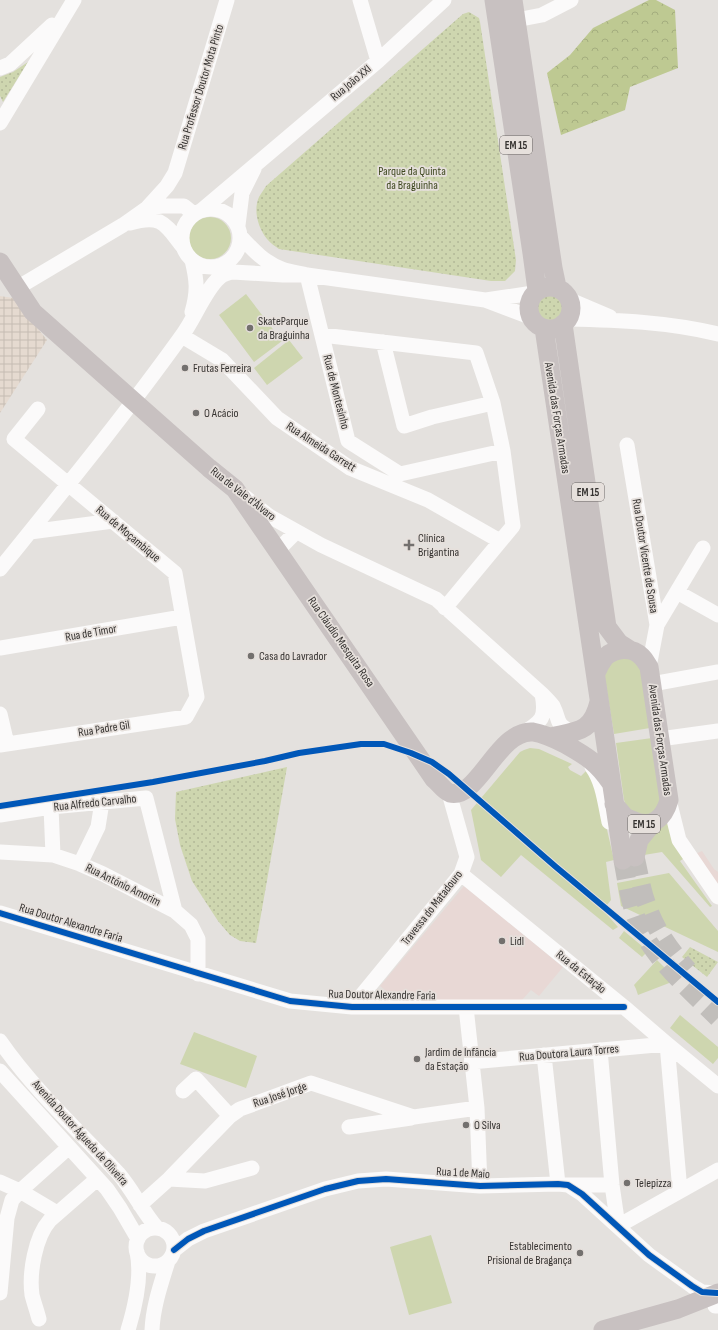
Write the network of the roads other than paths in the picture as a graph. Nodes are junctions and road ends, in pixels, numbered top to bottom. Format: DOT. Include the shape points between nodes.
graph roads {
  1 [pos="74,0"];
  2 [pos="227,0"];
  3 [pos="444,0"];
  4 [pos="571,0"];
  5 [pos="363,2"];
  6 [pos="503,7"];
  7 [pos="65,14"];
  8 [pos="378,61"];
  9 [pos="0,68"];
  10 [pos="0,122"];
  11 [pos="256,164"];
  12 [pos="171,180"];
  13 [pos="162,206"];
  14 [pos="147,208"];
  15 [pos="193,210"];
  16 [pos="123,224"];
  17 [pos="167,227"];
  18 [pos="239,231"];
  19 [pos="183,247"];
  20 [pos="192,260"];
  21 [pos="215,267"];
  22 [pos="2,269"];
  23 [pos="233,272"];
  24 [pos="306,275"];
  25 [pos="17,288"];
  26 [pos="535,292"];
  27 [pos="564,294"];
  28 [pos="485,300"];
  29 [pos="616,320"];
  30 [pos="565,322"];
  31 [pos="537,323"];
  32 [pos="184,332"];
  33 [pos="718,334"];
  34 [pos="322,335"];
  35 [pos="383,342"];
  36 [pos="134,402"];
  37 [pos="493,403"];
  38 [pos="38,409"];
  39 [pos="627,445"];
  40 [pos="503,451"];
  41 [pos="68,484"];
  42 [pos="235,489"];
  43 [pos="113,521"];
  44 [pos="30,532"];
  45 [pos="296,532"];
  46 [pos="500,541"];
  47 [pos="703,548"];
  48 [pos="280,555"];
  49 [pos="0,569"];
  50 [pos="677,592"];
  51 [pos="445,608"];
  52 [pos="718,615"];
  53 [pos="182,617"];
  54 [pos="657,625"];
  55 [pos="0,648"];
  56 [pos="630,650"];
  57 [pos="718,672"];
  58 [pos="596,673"];
  59 [pos="651,675"];
  60 [pos="197,697"];
  61 [pos="543,700"];
  62 [pos="599,702"];
  63 [pos="0,714"];
  64 [pos="718,731"];
  65 [pos="574,733"];
  66 [pos="518,735"];
  67 [pos="551,737"];
  68 [pos="660,739"];
  69 [pos="3,745"];
  70 [pos="583,755"];
  71 [pos="611,783"];
  72 [pos="468,788"];
  73 [pos="449,793"];
  74 [pos="670,800"];
  75 [pos="102,802"];
  76 [pos="614,804"];
  77 [pos="51,807"];
  78 [pos="0,815"];
  79 [pos="458,823"];
  80 [pos="652,824"];
  81 [pos="0,852"];
  82 [pos="53,854"];
  83 [pos="629,858"];
  84 [pos="80,864"];
  85 [pos="461,874"];
  86 [pos="718,897"];
  87 [pos="175,911"];
  88 [pos="3,914"];
  89 [pos="198,974"];
  90 [pos="624,1006"];
  91 [pos="352,1007"];
  92 [pos="466,1007"];
  93 [pos="0,1041"];
  94 [pos="667,1044"];
  95 [pos="600,1050"];
  96 [pos="544,1055"];
  97 [pos="471,1062"];
  98 [pos="0,1071"];
  99 [pos="718,1086"];
  100 [pos="182,1091"];
  101 [pos="477,1108"];
  102 [pos="230,1116"];
  103 [pos="414,1117"];
  104 [pos="349,1127"];
  105 [pos="68,1148"];
  106 [pos="252,1168"];
  107 [pos="718,1170"];
  108 [pos="97,1178"];
  109 [pos="169,1179"];
  110 [pos="0,1182"];
  111 [pos="563,1185"];
  112 [pos="612,1185"];
  113 [pos="480,1186"];
  114 [pos="20,1191"];
  115 [pos="680,1191"];
  116 [pos="140,1205"];
  117 [pos="57,1213"];
  118 [pos="618,1226"];
  119 [pos="160,1229"];
  120 [pos="204,1230"];
  121 [pos="139,1250"];
  122 [pos="168,1259"];
  123 [pos="692,1286"];
  124 [pos="0,1293"];
  125 [pos="717,1301"];
  126 [pos="687,1306"];
  127 [pos="39,1319"];
  128 [pos="128,1330"];
  129 [pos="138,1330"];
  130 [pos="144,1330"];
  131 [pos="152,1330"];
  132 [pos="603,1330"];
  133 [pos="646,1330"];
  1 -- 7 [label="street"];
  2 -- 12 [label="street, Rua Professor Doutor Mota Pinto"];
  3 -- 8 [label="street, Rua João XXI"];
  4 -- 6 [label="street" via="542,15"];
  5 -- 8 [label="street"];
  6 -- 26 [label="main road, Avenida das Forças Armadas / EM 15"];
  6 -- 27 [label="main road, Avenida das Forças Armadas / EM 15" via="553,268"];
  7 -- 9 [label="street" via="10,64"];
  7 -- 10 [label="street"];
  8 -- 11 [label="street, Rua João XXI"];
  11 -- 15 [label="street, Rua João XXI"];
  11 -- 18 [label="street, Rua João XXI" via="242,192"];
  12 -- 13 [label="street, Rua Professor Doutor Mota Pinto"];
  12 -- 14 [label="street, Rua Professor Doutor Mota Pinto"];
  12 -- 15 [label="street, Rua Professor Doutor Mota Pinto" via="178,198"];
  13 -- 14 [label="street"];
  13 -- 15 [label="street"];
  13 -- 17 [label="street, Rua Professor Doutor Mota Pinto"];
  14 -- 16 [label="street"];
  15 -- 18 [label="street" via="210,208 222,211 233,218"];
  15 -- 19 [label="street" via="183,229"];
  16 -- 17 [label="street" via="151,219"];
  16 -- 25 [label="street"];
  17 -- 19 [label="street"];
  18 -- 21 [label="street" via="240,246 236,254 223,265"];
  18 -- 24 [label="street" via="254,251 270,263 283,270"];
  19 -- 20 [label="street"];
  20 -- 21 [label="street" via="207,267"];
  20 -- 32 [label="street" via="197,281 196,299"];
  21 -- 23 [label="street"];
  22 -- 25 [label="main road, Rua de Vale d'Álvaro"];
  23 -- 24 [label="street"];
  23 -- 32 [label="street" via="213,284"];
  24 -- 28 [label="street"];
  24 -- 34 [label="street, Rua de Montesinho"];
  25 -- 36 [label="main road, Rua de Vale d'Álvaro" via="33,312"];
  26 -- 27 [label="main road" via="550,286"];
  26 -- 28 [label="street"];
  26 -- 31 [label="main road, Avenida das Forças Armadas / EM 15" via="528,305"];
  27 -- 29 [label="street"];
  27 -- 30 [label="main road, Avenida das Forças Armadas / EM 15" via="570,313"];
  28 -- 31 [label="street"];
  29 -- 30 [label="street"];
  29 -- 33 [label="street" via="698,329"];
  30 -- 31 [label="main road" via="557,328"];
  30 -- 56 [label="main road, Avenida das Forças Armadas / EM 15" via="607,627 619,643"];
  31 -- 58 [label="main road, Avenida das Forças Armadas / EM 15"];
  32 -- 36 [label="street"];
  32 -- 46 [label="street, Rua Almeida Garrett" via="222,360 277,418 350,468 428,500"];
  34 -- 35 [label="street"];
  34 -- 40 [label="street, Rua de Montesinho" via="348,441 400,474"];
  35 -- 37 [label="street" via="476,353"];
  35 -- 37 [label="street" via="404,426"];
  36 -- 41 [label="street"];
  36 -- 42 [label="main road, Rua de Vale d'Álvaro"];
  37 -- 40 [label="street"];
  38 -- 41 [label="street, Rua de Moçambique" via="14,439"];
  39 -- 54 [label="street, Rua Doutor Vicente de Sousa"];
  40 -- 46 [label="street" via="513,526"];
  41 -- 43 [label="street, Rua de Moçambique"];
  41 -- 44 [label="street"];
  42 -- 45 [label="street, Rua de Vale d'Álvaro" via="269,516"];
  42 -- 48 [label="main road, Rua Cláudio Mesquita Rosa"];
  43 -- 44 [label="street"];
  43 -- 53 [label="street, Rua de Moçambique" via="175,573"];
  44 -- 49 [label="street"];
  45 -- 48 [label="street" via="282,546"];
  45 -- 51 [label="street, Rua de Vale d'Álvaro" via="436,599"];
  46 -- 51 [label="street"];
  47 -- 50 [label="street"];
  48 -- 73 [label="main road, Rua Cláudio Mesquita Rosa" via="434,778"];
  50 -- 52 [label="street"];
  50 -- 54 [label="street"];
  51 -- 61 [label="street, Rua de Vale d'Álvaro"];
  53 -- 55 [label="street, Rua de Timor"];
  53 -- 60 [label="street, Rua de Moçambique"];
  54 -- 59 [label="street, Rua Doutor Vicente de Sousa"];
  56 -- 58 [label="main road" via="613,651 604,658"];
  56 -- 59 [label="main road, Avenida das Forças Armadas / EM 15" via="641,656"];
  57 -- 59 [label="street"];
  58 -- 62 [label="main road, Avenida das Forças Armadas / EM 15"];
  59 -- 68 [label="main road, Avenida das Forças Armadas / EM 15"];
  60 -- 69 [label="street, Rua Padre Gil" via="186,717"];
  61 -- 65 [label="street, Rua de Vale d'Álvaro" via="552,706 558,722"];
  61 -- 66 [label="street" via="543,717"];
  61 -- 67 [label="street"];
  62 -- 65 [label="main road" via="596,714 586,728"];
  62 -- 71 [label="main road, Avenida das Forças Armadas / EM 15"];
  63 -- 69 [label="street"];
  64 -- 68 [label="street"];
  65 -- 67 [label="main road"];
  66 -- 67 [label="main road" via="532,732"];
  66 -- 72 [label="main road" via="497,753"];
  67 -- 70 [label="main road"];
  68 -- 74 [label="main road, Avenida das Forças Armadas / EM 15"];
  70 -- 71 [label="main road" via="594,762"];
  70 -- 83 [label="street" via="596,772 609,822"];
  71 -- 76 [label="main road, Avenida das Forças Armadas / EM 15"];
  72 -- 73 [label="main road" via="459,793"];
  72 -- 79 [label="street" via="458,802"];
  73 -- 79 [label="street, Travessa do Matadouro"];
  74 -- 80 [label="main road, Avenida das Forças Armadas / EM 15" via="667,809"];
  74 -- 86 [label="street" via="679,840"];
  75 -- 77 [label="street, Rua Alfredo Carvalho"];
  75 -- 84 [label="street" via="98,827"];
  75 -- 87 [label="street, Rua Alfredo Carvalho" via="146,798"];
  76 -- 80 [label="main road, EM 15" via="625,817 639,824"];
  76 -- 83 [label="main road, EM 15"];
  77 -- 78 [label="street, Rua Alfredo Carvalho"];
  77 -- 82 [label="street"];
  79 -- 85 [label="street, Travessa do Matadouro" via="467,857"];
  80 -- 83 [label="main road, EM 15"];
  81 -- 82 [label="street, Rua António Amorim"];
  82 -- 84 [label="street, Rua António Amorim"];
  84 -- 87 [label="street, Rua António Amorim"];
  85 -- 90 [label="street, Rua da Estação"];
  85 -- 91 [label="street, Travessa do Matadouro"];
  87 -- 89 [label="street, Rua António Amorim" via="191,925 198,939"];
  88 -- 89 [label="street, Rua Doutor Alexandre Faria"];
  89 -- 91 [label="street, Rua Doutor Alexandre Faria" via="290,1001"];
  90 -- 92 [label="street, Rua Doutor Alexandre Faria"];
  90 -- 94 [label="street, Rua da Estação"];
  91 -- 92 [label="street, Rua Doutor Alexandre Faria"];
  92 -- 97 [label="street"];
  93 -- 116 [label="street, Avenida Doutor Águedo de Oliveira" via="49,1100 119,1174"];
  94 -- 95 [label="street, Rua Doutora Laura Torres"];
  94 -- 99 [label="street, Rua da Estação"];
  94 -- 115 [label="street"];
  95 -- 96 [label="street, Rua Doutora Laura Torres"];
  95 -- 112 [label="street"];
  96 -- 97 [label="street, Rua Doutora Laura Torres"];
  96 -- 111 [label="street"];
  97 -- 101 [label="street"];
  98 -- 105 [label="street, Avenida Doutor Águedo de Oliveira"];
  100 -- 102 [label="street" via="196,1079"];
  101 -- 103 [label="street, Rua José Jorge"];
  101 -- 113 [label="street"];
  102 -- 103 [label="street, Rua José Jorge" via="240,1109 311,1083"];
  102 -- 109 [label="street, Rua José Jorge"];
  103 -- 104 [label="street"];
  105 -- 108 [label="street, Avenida Doutor Águedo de Oliveira"];
  105 -- 114 [label="street"];
  106 -- 109 [label="street" via="205,1181"];
  107 -- 115 [label="street"];
  108 -- 117 [label="street"];
  108 -- 121 [label="street, Avenida Doutor Águedo de Oliveira" via="120,1208"];
  109 -- 116 [label="street, Rua José Jorge"];
  110 -- 114 [label="street"];
  111 -- 112 [label="street, Rua 1 de Maio"];
  111 -- 113 [label="street, Rua 1 de Maio"];
  111 -- 118 [label="street" via="582,1194"];
  112 -- 118 [label="street"];
  113 -- 120 [label="street, Rua 1 de Maio" via="386,1179 358,1181 325,1189"];
  114 -- 117 [label="street"];
  114 -- 124 [label="street" via="12,1200 8,1212"];
  115 -- 118 [label="street"];
  116 -- 119 [label="street, Avenida Doutor Águedo de Oliveira"];
  117 -- 127 [label="street" via="40,1235 33,1265 32,1295"];
  118 -- 123 [label="street" via="649,1255"];
  119 -- 120 [label="street"];
  119 -- 121 [label="street" via="151,1228 141,1234"];
  119 -- 122 [label="street" via="172,1238 174,1243"];
  120 -- 122 [label="street" via="188,1239"];
  121 -- 122 [label="street" via="148,1265 154,1266"];
  121 -- 128 [label="street, Avenida Doutor Águedo de Oliveira" via="138,1278"];
  121 -- 129 [label="street" via="143,1280"];
  122 -- 130 [label="street" via="148,1304"];
  122 -- 131 [label="street" via="157,1296"];
  123 -- 125 [label="street"];
  123 -- 126 [label="street" via="693,1299"];
  125 -- 126 [label="main road"];
  125 -- 133 [label="main road" via="684,1320"];
  126 -- 132 [label="main road"];
}
